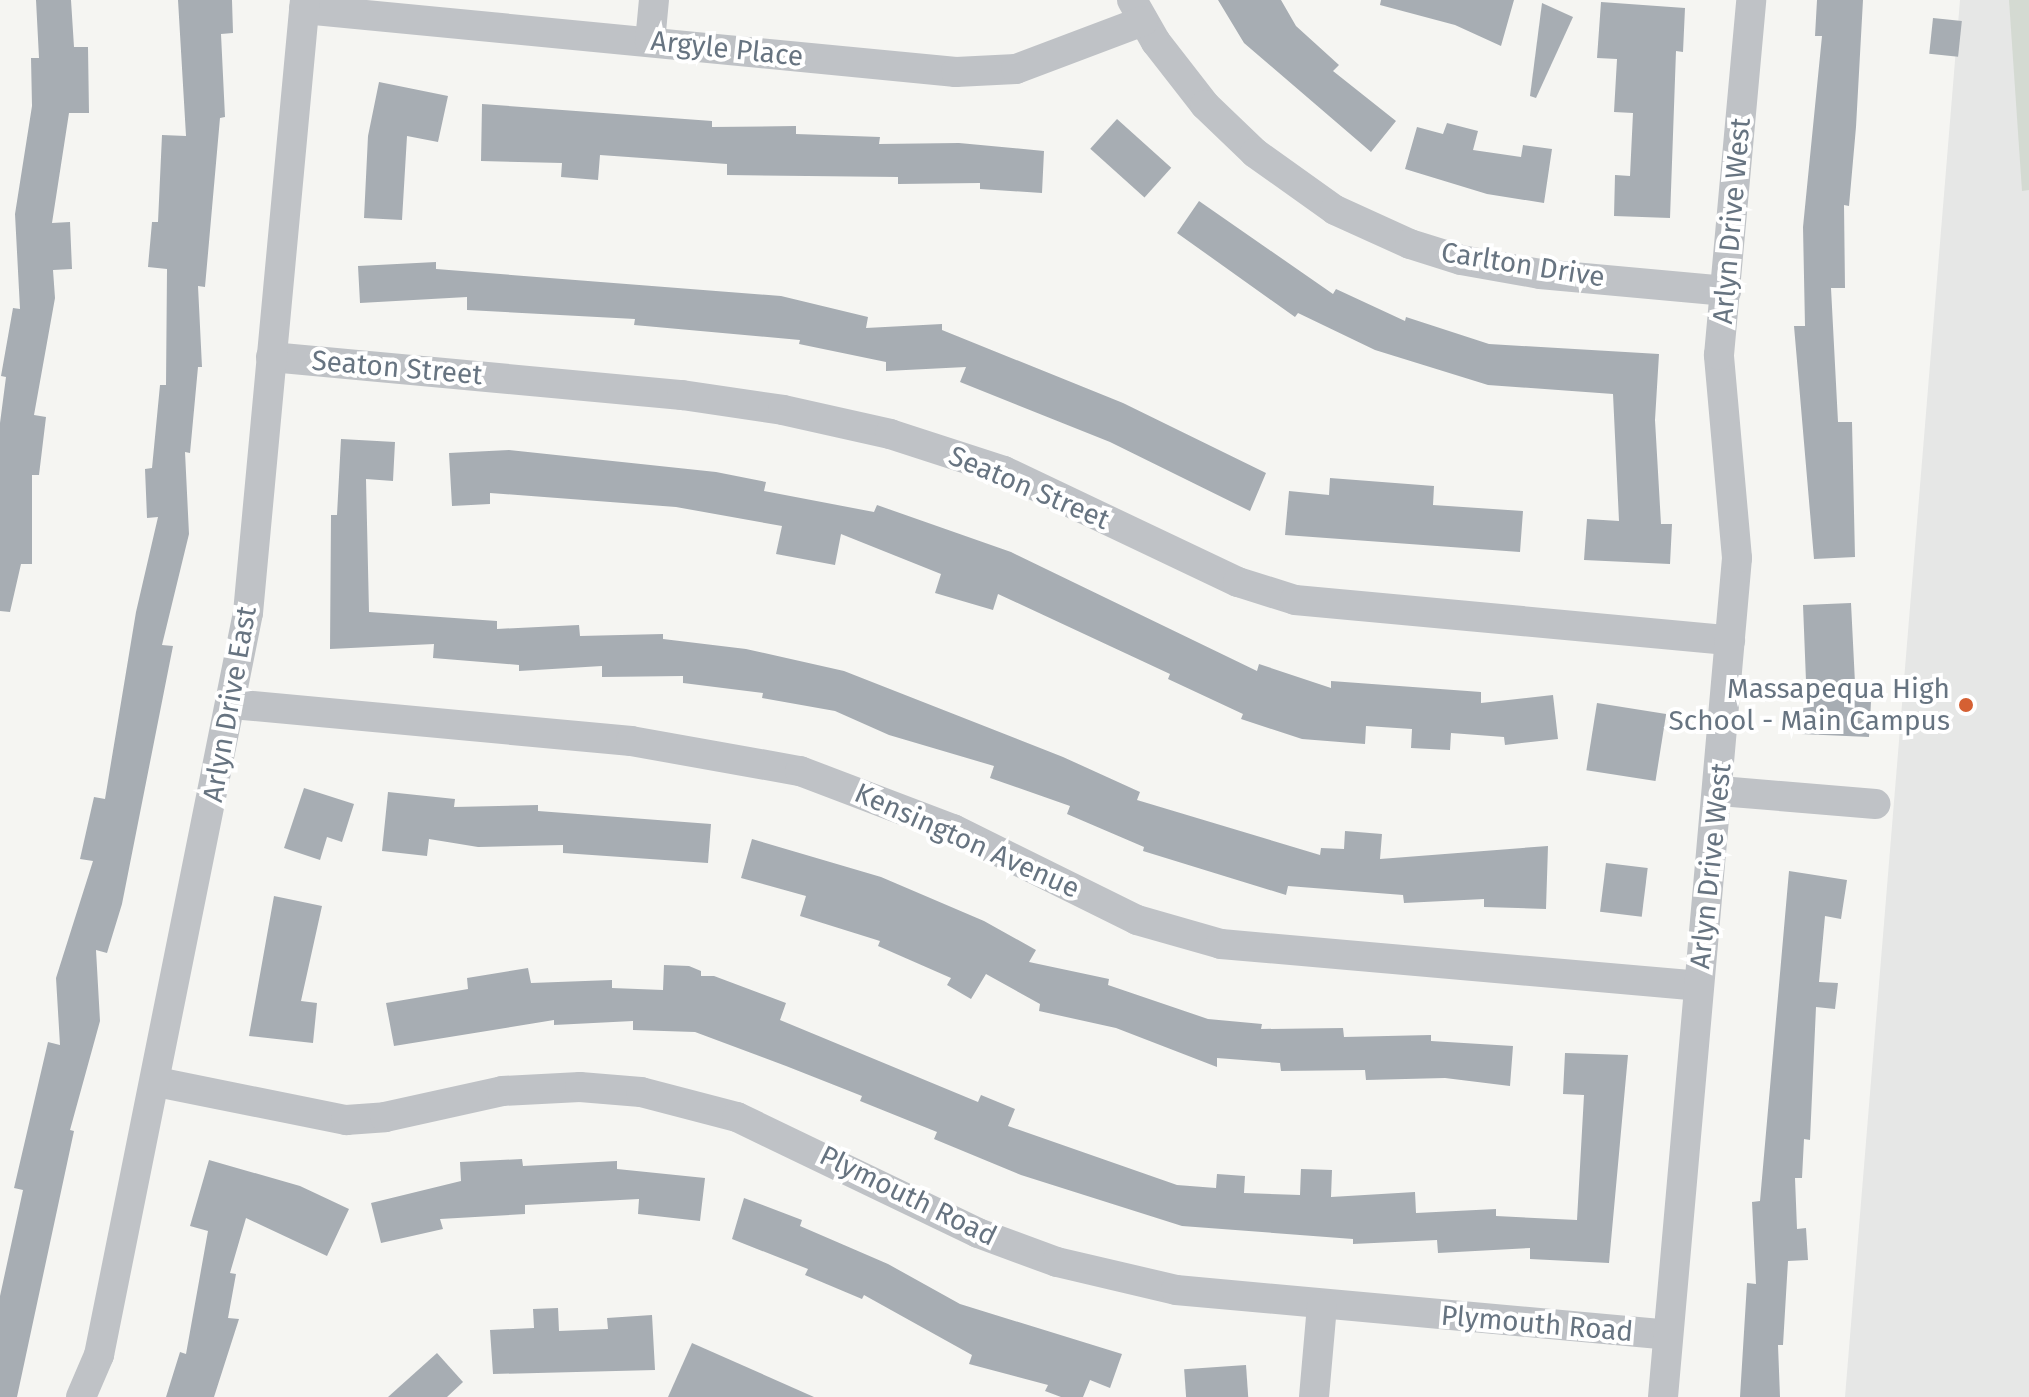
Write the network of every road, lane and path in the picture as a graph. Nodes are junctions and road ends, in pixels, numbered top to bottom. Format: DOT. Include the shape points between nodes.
graph roads {
  1 [pos="654,0"];
  2 [pos="1751,0"];
  3 [pos="304,5"];
  4 [pos="1137,11"];
  5 [pos="650,42"];
  6 [pos="1726,291"];
  7 [pos="271,357"];
  8 [pos="1730,640"];
  9 [pos="232,704"];
  10 [pos="1720,791"];
  11 [pos="1875,804"];
  12 [pos="1698,986"];
  13 [pos="157,1082"];
  14 [pos="1322,1306"];
  15 [pos="1668,1335"];
  16 [pos="81,1397"];
  17 [pos="1314,1397"];
  18 [pos="1663,1397"];
  1 -- 5 [label="street"];
  2 -- 6 [label="street, Arlyn Drive West"];
  3 -- 5 [label="street, Argyle Place"];
  3 -- 7 [label="street, Arlyn Drive East"];
  4 -- 5 [label="street, Argyle Place" via="1016,69 986,71"];
  4 -- 6 [label="street, Carlton Drive" via="1205,105 1255,153 1335,210 1410,244 1540,274"];
  6 -- 8 [label="street, Arlyn Drive West" via="1719,355 1737,558"];
  7 -- 8 [label="street, Seaton Street" via="682,395 783,410 890,434 1004,471 1238,582 1295,600"];
  7 -- 9 [label="street, Arlyn Drive East" via="248,613"];
  8 -- 10 [label="street, Arlyn Drive West"];
  9 -- 12 [label="street, Kensington Avenue" via="631,741 800,771 903,807 1137,920 1221,944"];
  9 -- 13 [label="street, Arlyn Drive East"];
  10 -- 11 [label="street"];
  10 -- 12 [label="street, Arlyn Drive West"];
  12 -- 15 [label="street, Arlyn Drive West"];
  13 -- 14 [label="street, Plymouth Road" via="346,1120 385,1117 502,1091 580,1087 641,1092 737,1117 978,1233 1057,1262 1176,1290"];
  13 -- 16 [label="street, Arlyn Drive East" via="99,1355"];
  14 -- 15 [label="street, Plymouth Road"];
  14 -- 17 [label="street"];
  15 -- 18 [label="street, Arlyn Drive West"];
}
